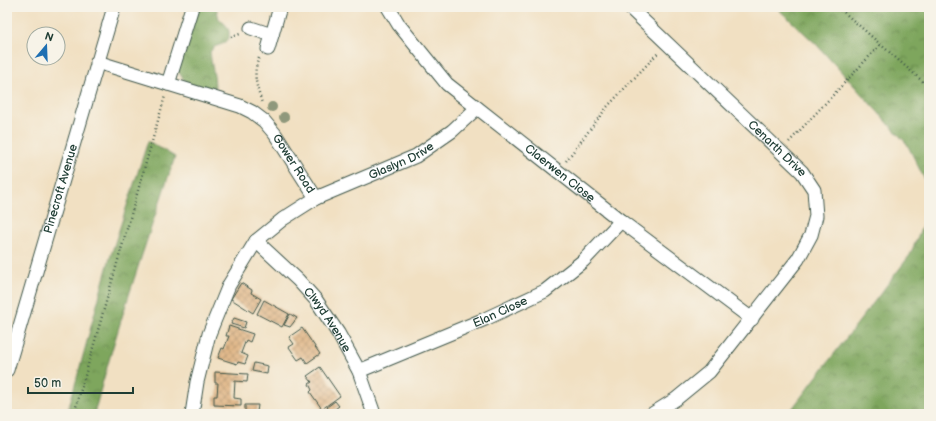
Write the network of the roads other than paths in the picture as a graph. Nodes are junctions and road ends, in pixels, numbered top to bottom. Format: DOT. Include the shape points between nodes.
graph roads {
  1 [pos="114,7"];
  2 [pos="192,7"];
  3 [pos="280,7"];
  4 [pos="388,7"];
  5 [pos="629,7"];
  6 [pos="251,28"];
  7 [pos="272,35"];
  8 [pos="268,49"];
  9 [pos="97,62"];
  10 [pos="168,84"];
  11 [pos="477,108"];
  12 [pos="316,198"];
  13 [pos="621,221"];
  14 [pos="256,241"];
  15 [pos="752,319"];
  16 [pos="7,370"];
  17 [pos="359,371"];
  18 [pos="192,414"];
  19 [pos="374,414"];
  20 [pos="652,414"];
  1 -- 9 [label="street, Pinecroft Avenue"];
  2 -- 10 [label="street"];
  3 -- 7 [label="street"];
  4 -- 11 [label="street, Claerwen Close" via="399,25 447,84"];
  5 -- 15 [label="street, Cenarth Drive" via="802,172 814,190 816,216 811,235 798,259"];
  6 -- 7 [label="street"];
  7 -- 8 [label="street"];
  9 -- 10 [label="street, Gower Road"];
  9 -- 16 [label="street, Pinecroft Avenue"];
  10 -- 12 [label="street, Gower Road" via="240,106 264,120"];
  11 -- 12 [label="street, Glaslyn Drive" via="452,131 416,156"];
  11 -- 13 [label="street, Claerwen Close"];
  12 -- 14 [label="street, Gower Road" via="283,219"];
  13 -- 15 [label="street, Claerwen Close"];
  13 -- 17 [label="street, Elan Close" via="583,262 545,291 485,319"];
  14 -- 17 [label="street, Clwyd Avenue" via="316,300"];
  14 -- 18 [label="street, Gower Road" via="229,285 209,334"];
  15 -- 20 [label="street, Cenarth Drive" via="709,372 676,399"];
  17 -- 19 [label="street, Clwyd Avenue"];
}
